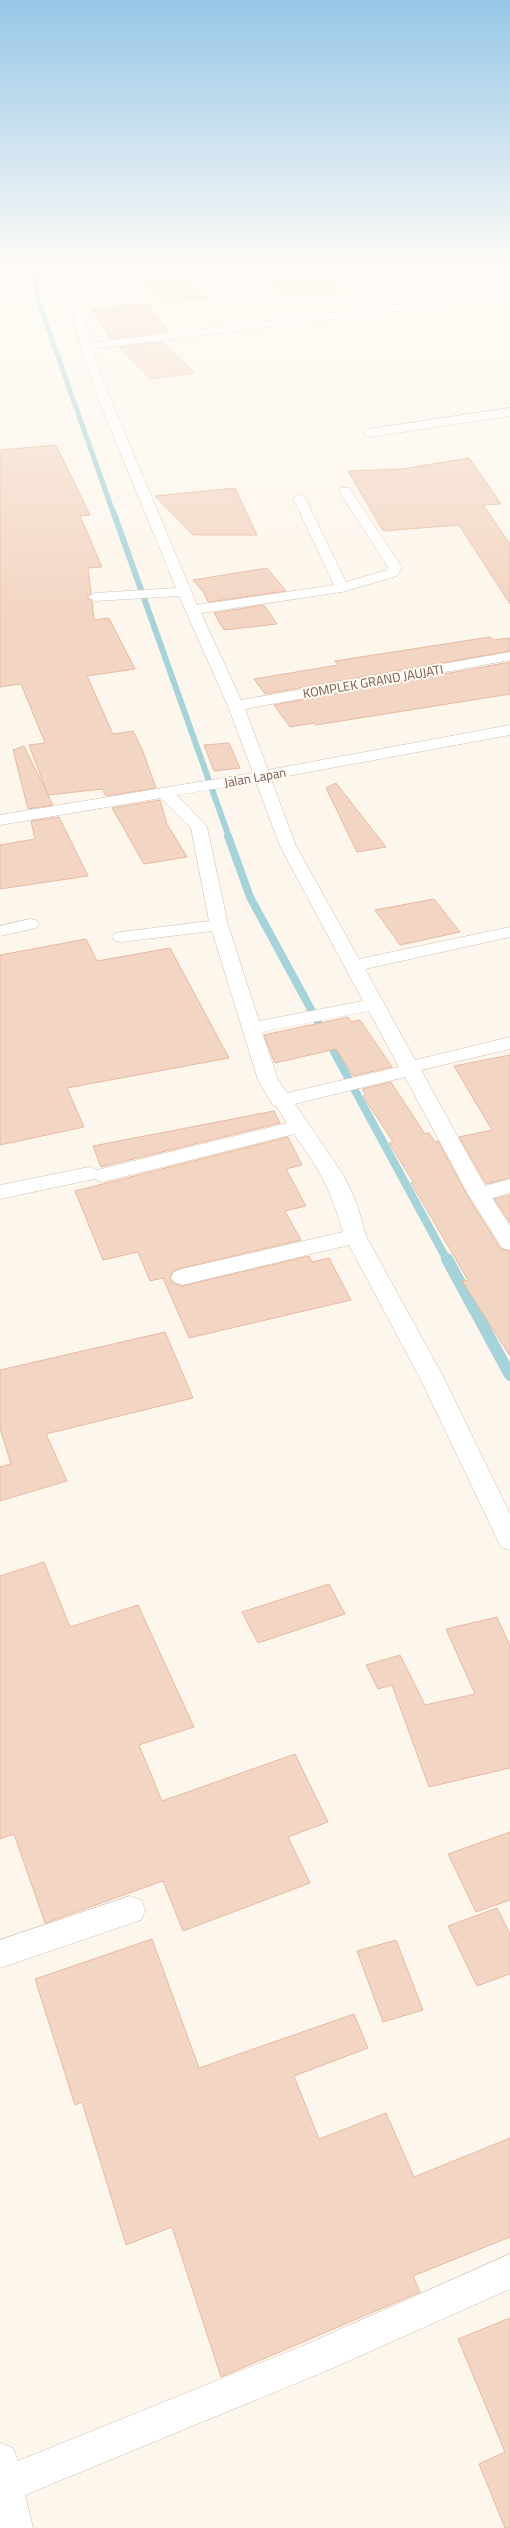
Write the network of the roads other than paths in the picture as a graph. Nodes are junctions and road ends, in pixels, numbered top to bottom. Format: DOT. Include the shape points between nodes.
graph roads {
  1 [pos="98,381"];
  2 [pos="510,412"];
  3 [pos="369,433"];
  4 [pos="345,491"];
  5 [pos="299,498"];
  6 [pos="342,588"];
  7 [pos="184,592"];
  8 [pos="95,597"];
  9 [pos="194,610"];
  10 [pos="510,656"];
  11 [pos="236,706"];
  12 [pos="510,730"];
  13 [pos="258,777"];
  14 [pos="164,792"];
  15 [pos="0,820"];
  16 [pos="30,924"];
  17 [pos="219,925"];
  18 [pos="0,931"];
  19 [pos="510,932"];
  20 [pos="121,937"];
  21 [pos="354,966"];
  22 [pos="375,1004"];
  23 [pos="259,1027"];
  24 [pos="510,1044"];
  25 [pos="410,1068"];
  26 [pos="280,1101"];
  27 [pos="299,1126"];
  28 [pos="510,1186"];
  29 [pos="0,1192"];
  30 [pos="479,1194"];
  31 [pos="355,1236"];
  32 [pos="510,1243"];
  33 [pos="182,1277"];
  34 [pos="510,1540"];
  35 [pos="130,1910"];
  36 [pos="0,1954"];
  37 [pos="510,2271"];
  38 [pos="2,2473"];
  39 [pos="14,2528"];
  1 -- 7 [label="street"];
  2 -- 3 [label="street"];
  4 -- 6 [label="street" via="395,567 392,573"];
  5 -- 6 [label="street"];
  6 -- 9 [label="street"];
  7 -- 8 [label="street"];
  7 -- 9 [label="street"];
  9 -- 11 [label="street"];
  10 -- 11 [label="street, KOMPLEK GRAND JAUJATI"];
  11 -- 13 [label="street"];
  12 -- 13 [label="street, Jalan Lapan"];
  13 -- 14 [label="street, Jalan Lapan"];
  13 -- 21 [label="street" via="288,846"];
  14 -- 15 [label="street, Jalan Lapan"];
  14 -- 17 [label="street" via="199,828"];
  16 -- 18 [label="street"];
  17 -- 20 [label="street"];
  17 -- 23 [label="street"];
  19 -- 21 [label="street"];
  21 -- 22 [label="street"];
  22 -- 23 [label="street"];
  22 -- 25 [label="street"];
  23 -- 26 [label="street" via="268,1080"];
  24 -- 25 [label="street"];
  25 -- 26 [label="street"];
  25 -- 30 [label="street"];
  26 -- 27 [label="street"];
  27 -- 29 [label="street" via="95,1174"];
  27 -- 31 [label="street" via="334,1176 346,1204"];
  28 -- 30 [label="street"];
  30 -- 32 [label="street"];
  31 -- 33 [label="street"];
  31 -- 34 [label="street" via="437,1388"];
  35 -- 36 [label="street"];
  37 -- 38 [label="street" via="314,2359"];
  38 -- 39 [label="street"];
}
